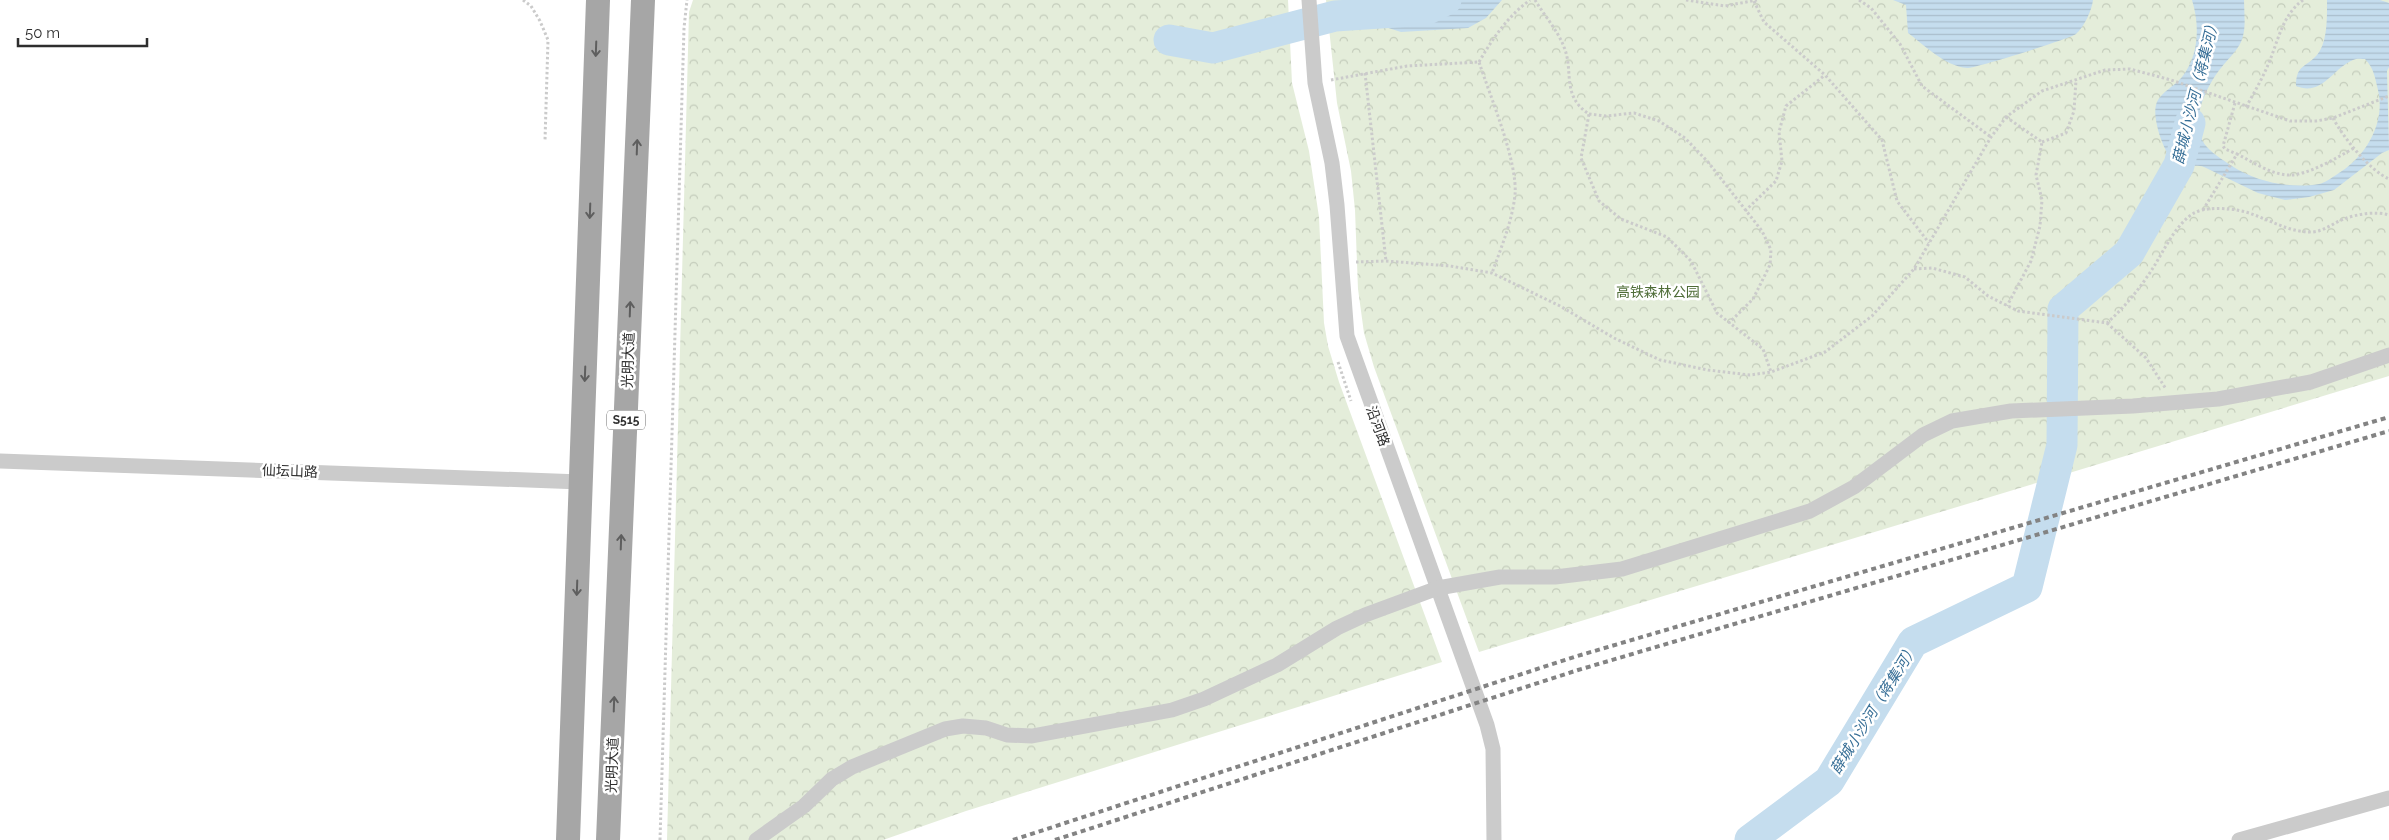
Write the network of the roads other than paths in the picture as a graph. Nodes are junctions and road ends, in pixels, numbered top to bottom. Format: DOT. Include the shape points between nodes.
graph roads {
  1 [pos="598,0"];
  2 [pos="643,0"];
  3 [pos="1309,0"];
  4 [pos="2389,355"];
  5 [pos="0,461"];
  6 [pos="581,482"];
  7 [pos="1438,588"];
  8 [pos="2389,798"];
  9 [pos="568,840"];
  10 [pos="608,840"];
  11 [pos="756,840"];
  12 [pos="1494,840"];
  13 [pos="2239,840"];
  1 -- 6 [label="main road, one-way"];
  10 -- 2 [label="main road, 光明大道 / S515, one-way"];
  3 -- 7 [label="street, 沿河路" via="1315,83 1332,163 1347,336"];
  4 -- 7 [label="street" via="2311,382 2227,397 1982,414 1952,421 1923,435 1854,487 1810,511 1622,569 1555,576 1500,577"];
  5 -- 6 [label="street, 仙坛山路"];
  6 -- 9 [label="main road, one-way"];
  7 -- 11 [label="street" via="1365,615 1337,628 1277,666 1172,710 1032,736 1007,735 986,728 945,729 852,767 832,779 804,806"];
  7 -- 12 [label="street, 沿河路" via="1494,749"];
  8 -- 13 [label="street"];
}
